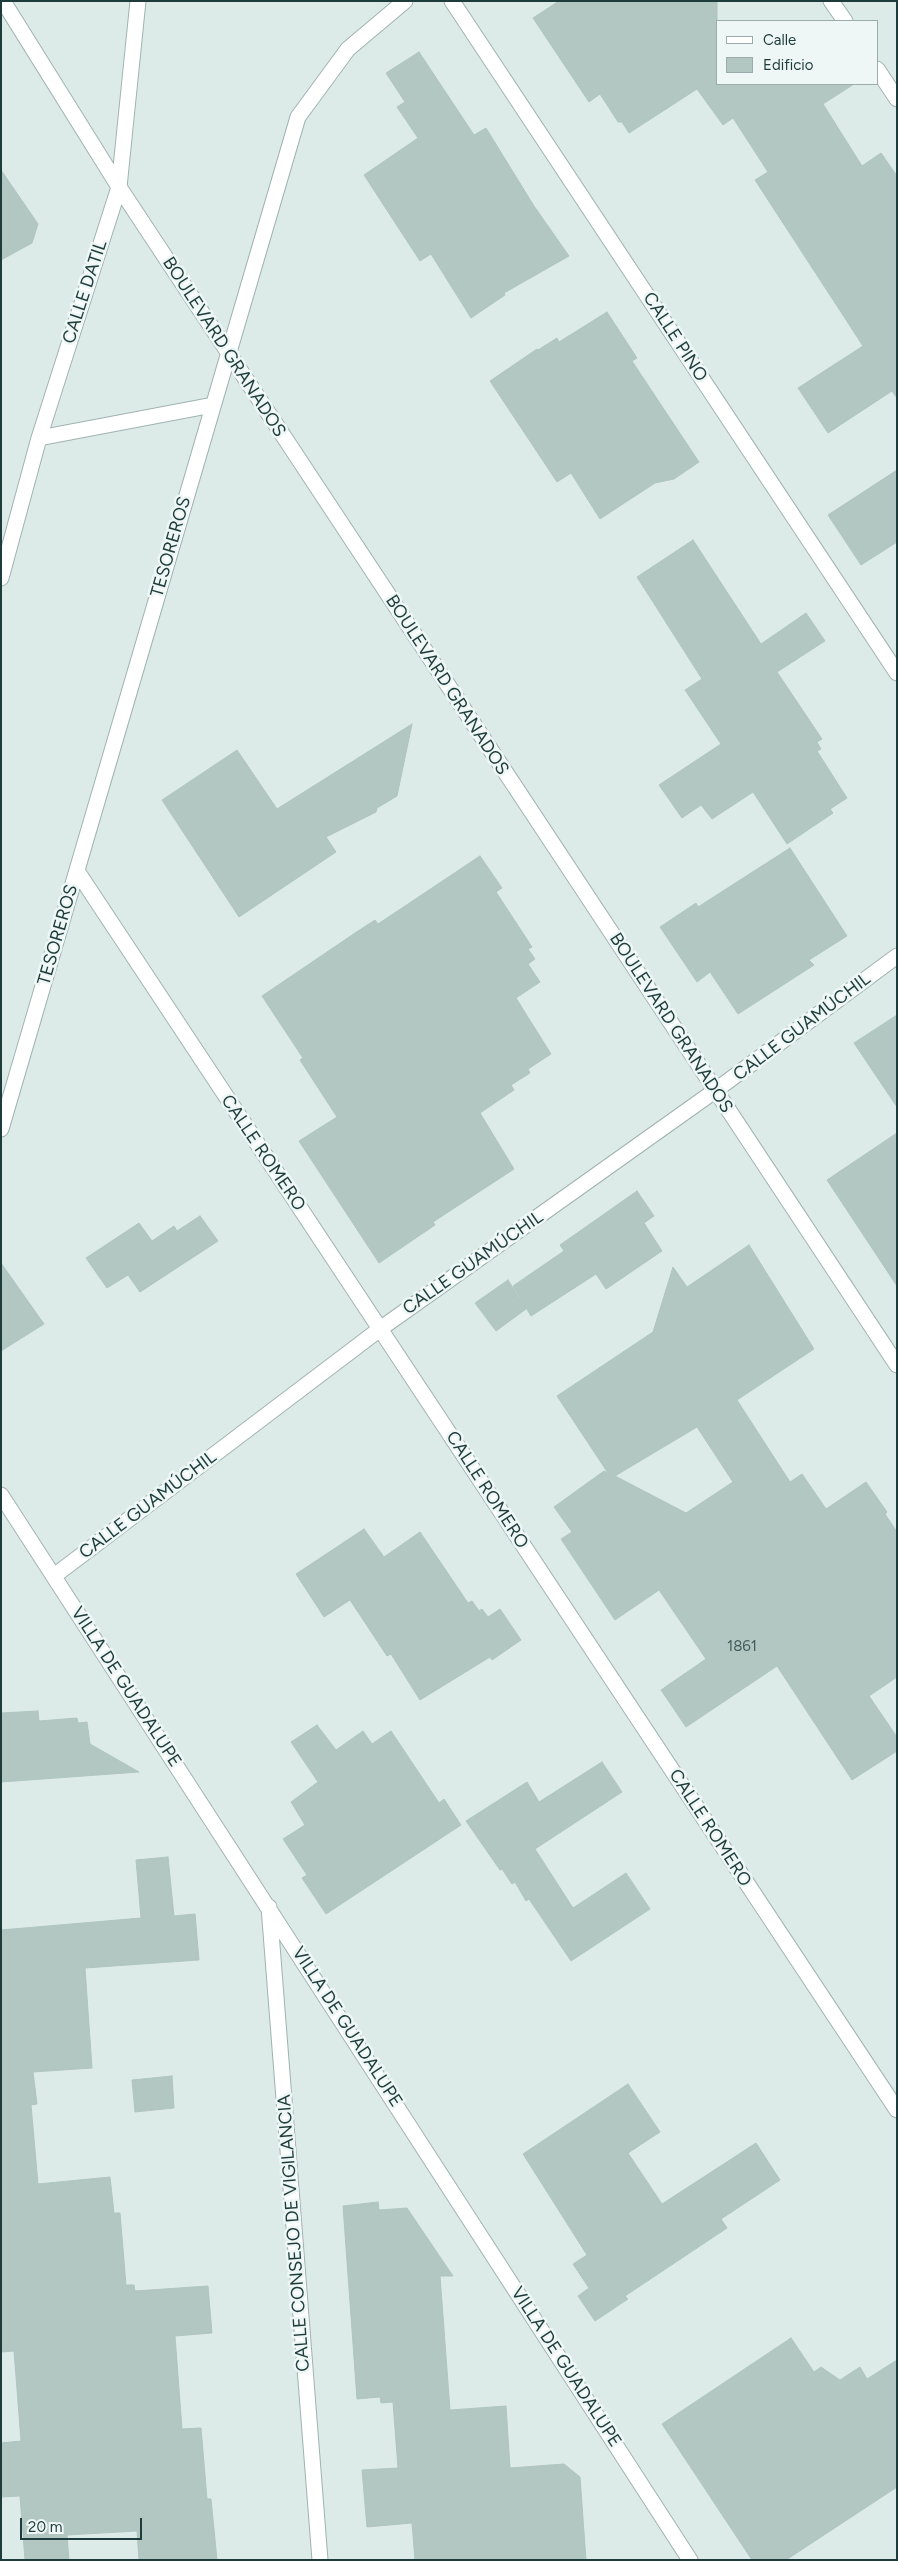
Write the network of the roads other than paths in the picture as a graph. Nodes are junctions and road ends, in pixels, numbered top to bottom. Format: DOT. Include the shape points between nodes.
graph roads {
  1 [pos="3,1"];
  2 [pos="138,1"];
  3 [pos="404,1"];
  4 [pos="452,1"];
  5 [pos="831,1"];
  6 [pos="844,20"];
  7 [pos="878,70"];
  8 [pos="897,99"];
  9 [pos="119,187"];
  10 [pos="228,353"];
  11 [pos="213,405"];
  12 [pos="39,438"];
  13 [pos="1,578"];
  14 [pos="897,673"];
  15 [pos="77,871"];
  16 [pos="897,956"];
  17 [pos="716,1090"];
  18 [pos="1,1129"];
  19 [pos="380,1329"];
  20 [pos="897,1365"];
  21 [pos="1,1495"];
  22 [pos="54,1576"];
  23 [pos="269,1906"];
  24 [pos="897,2110"];
  25 [pos="320,2560"];
  26 [pos="690,2560"];
  1 -- 9 [label="street, BOULEVARD GRANADOS"];
  2 -- 9 [label="street, CALLE DATIL"];
  3 -- 10 [label="street, TESOREROS" via="348,48 298,116"];
  4 -- 14 [label="street, CALLE PINO"];
  5 -- 6 [label="street"];
  7 -- 8 [label="street"];
  9 -- 10 [label="street, BOULEVARD GRANADOS"];
  9 -- 12 [label="street, CALLE DATIL"];
  10 -- 11 [label="street, TESOREROS"];
  10 -- 17 [label="street, BOULEVARD GRANADOS"];
  11 -- 12 [label="street"];
  11 -- 15 [label="street, TESOREROS"];
  12 -- 13 [label="street, CALLE DATIL"];
  15 -- 18 [label="street, TESOREROS"];
  15 -- 19 [label="street, CALLE ROMERO"];
  16 -- 17 [label="street, CALLE GUAMÚCHIL"];
  17 -- 19 [label="street, CALLE GUAMÚCHIL"];
  17 -- 20 [label="street, BOULEVARD GRANADOS"];
  19 -- 22 [label="street, CALLE GUAMÚCHIL"];
  19 -- 24 [label="street, CALLE ROMERO"];
  21 -- 22 [label="street, VILLA DE GUADALUPE"];
  22 -- 23 [label="street, VILLA DE GUADALUPE"];
  23 -- 25 [label="street, CALLE CONSEJO DE VIGILANCIA"];
  23 -- 26 [label="street, VILLA DE GUADALUPE"];
}
